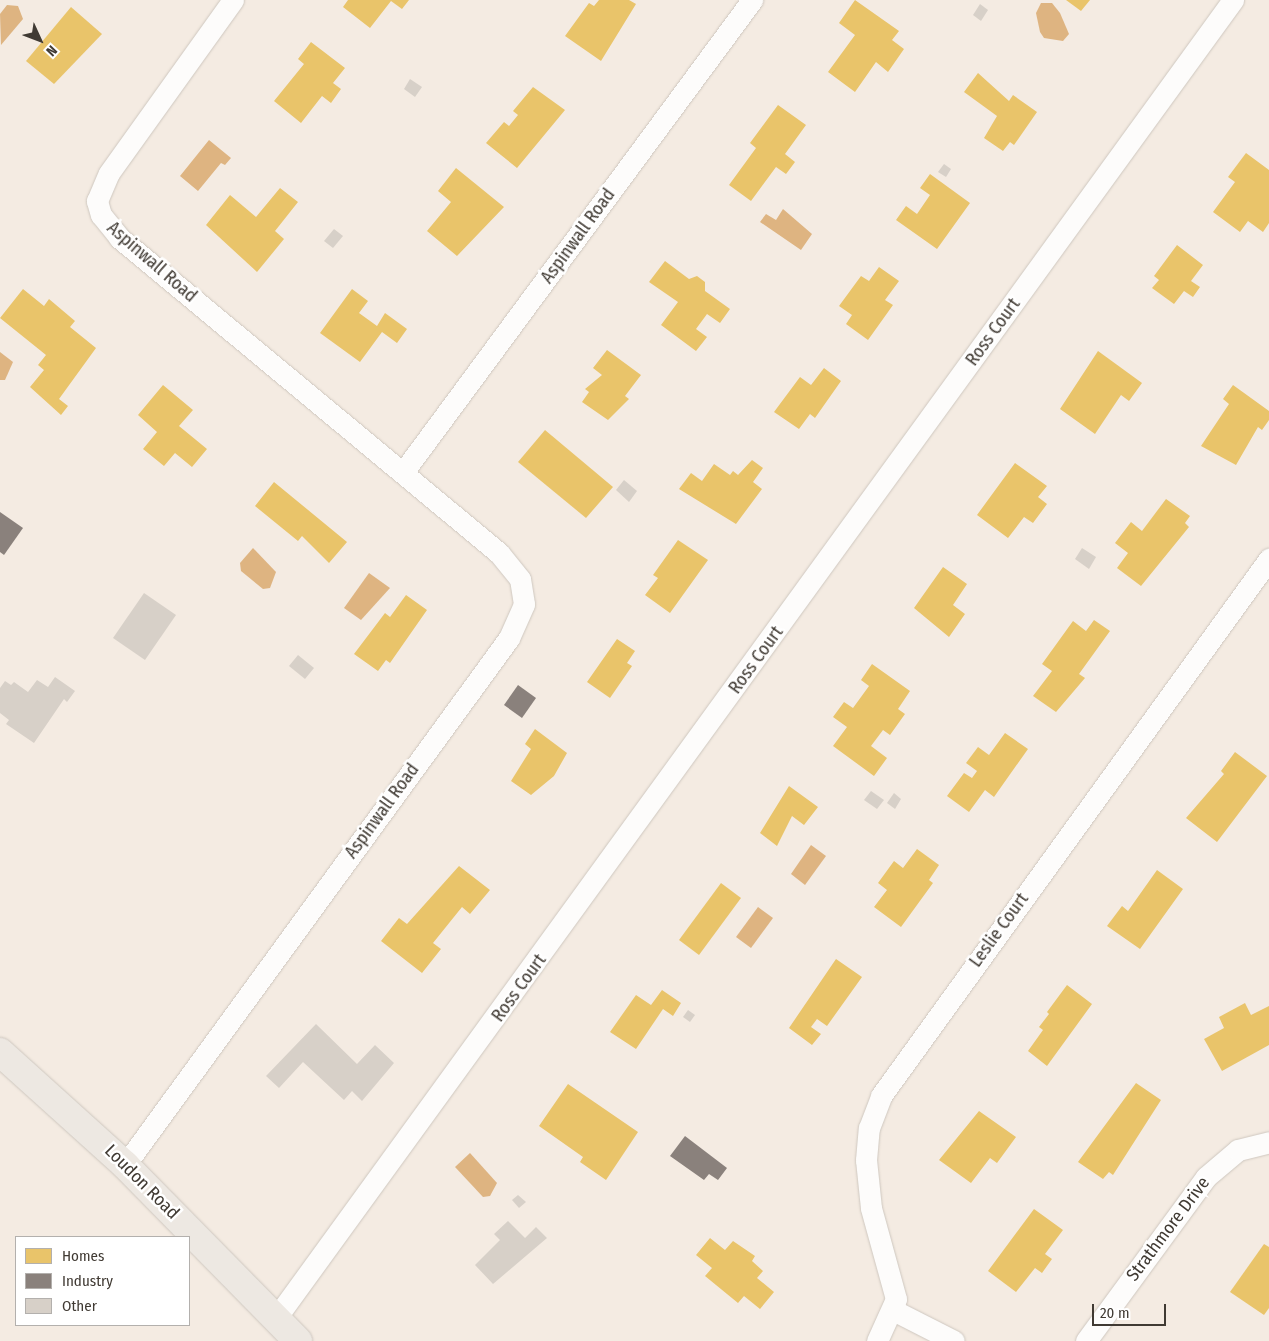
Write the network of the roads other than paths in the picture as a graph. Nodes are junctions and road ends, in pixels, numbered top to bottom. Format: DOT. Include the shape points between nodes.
graph roads {
  1 [pos="233,0"];
  2 [pos="752,0"];
  3 [pos="1234,0"];
  4 [pos="404,471"];
  5 [pos="1269,559"];
  6 [pos="0,1052"];
  7 [pos="1269,1142"];
  8 [pos="125,1165"];
  9 [pos="893,1310"];
  10 [pos="276,1318"];
  11 [pos="298,1341"];
  12 [pos="877,1341"];
  13 [pos="954,1341"];
  14 [pos="1086,1341"];
  1 -- 4 [label="street, Aspinwall Road" via="109,173 98,193 99,210 119,238"];
  2 -- 4 [label="street, Aspinwall Road"];
  3 -- 10 [label="street, Ross Court"];
  4 -- 8 [label="street, Aspinwall Road" via="517,574 523,590 520,619"];
  5 -- 9 [label="street, Leslie Court" via="882,1096 869,1128 866,1160 872,1208 896,1294"];
  6 -- 8 [label="main road, Loudon Road"];
  7 -- 14 [label="street, Strathmore Drive" via="1238,1150 1206,1177"];
  8 -- 10 [label="main road, Loudon Road"];
  9 -- 12 [label="street, Leslie Court"];
  9 -- 13 [label="street"];
  10 -- 11 [label="main road, Loudon Road"];
}
